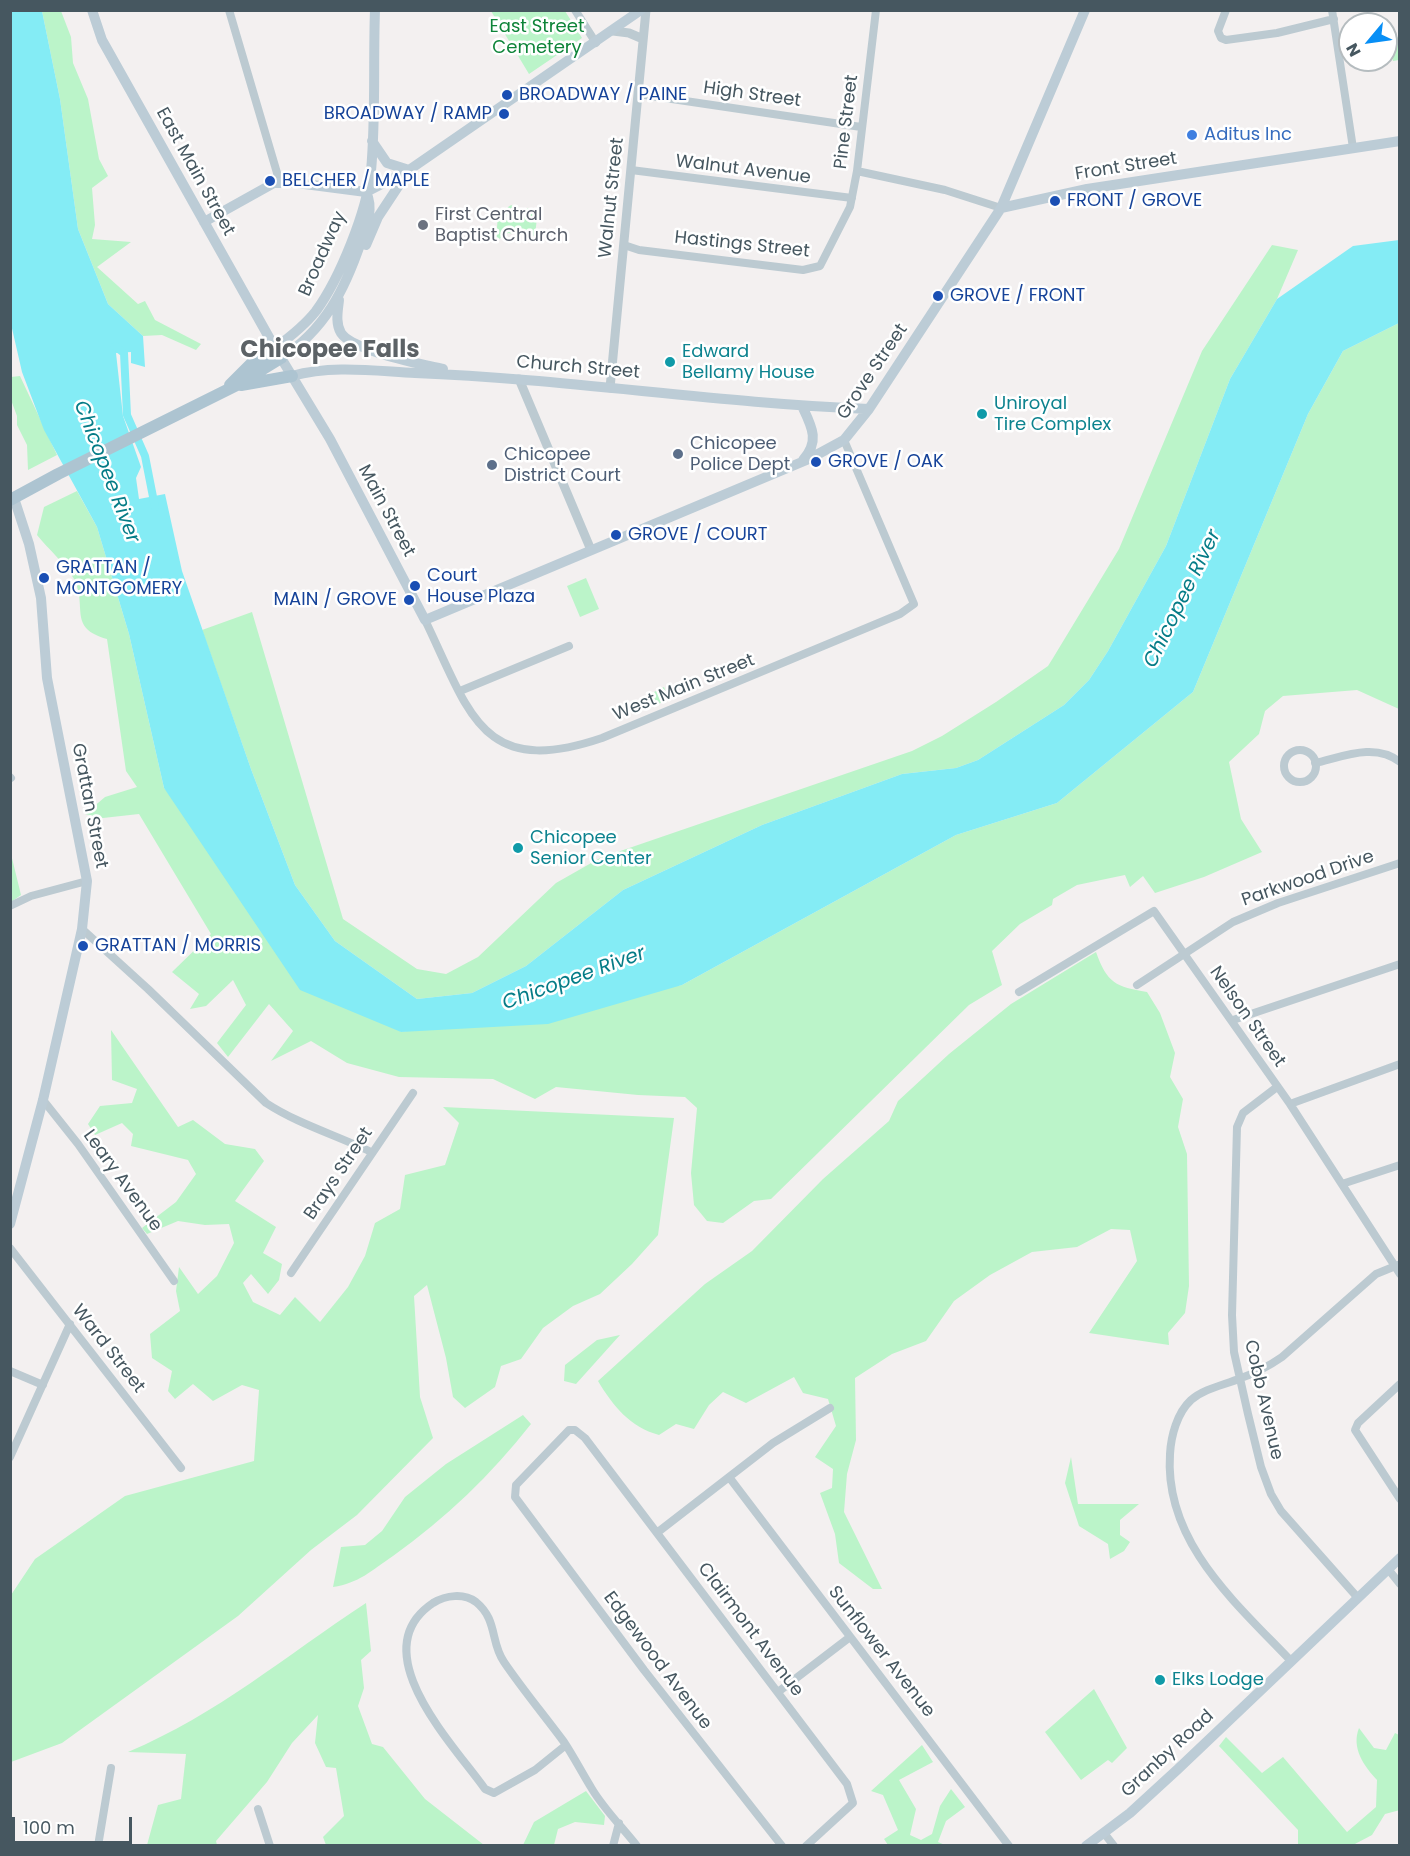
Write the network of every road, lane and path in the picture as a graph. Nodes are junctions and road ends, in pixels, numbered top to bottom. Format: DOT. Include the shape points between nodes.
graph roads {
  1 [pos="92,10"];
  2 [pos="229,10"];
  3 [pos="375,10"];
  4 [pos="575,10"];
  5 [pos="641,10"];
  6 [pos="646,10"];
  7 [pos="876,10"];
  8 [pos="1085,10"];
  9 [pos="1226,10"];
  10 [pos="1333,15"];
  11 [pos="613,31"];
  12 [pos="643,39"];
  13 [pos="596,43"];
  14 [pos="638,94"];
  15 [pos="861,127"];
  16 [pos="372,141"];
  17 [pos="1400,141"];
  18 [pos="1353,148"];
  19 [pos="409,170"];
  20 [pos="631,170"];
  21 [pos="857,171"];
  22 [pos="280,183"];
  23 [pos="366,192"];
  24 [pos="852,198"];
  25 [pos="1001,208"];
  26 [pos="204,222"];
  27 [pos="837,234"];
  28 [pos="624,245"];
  29 [pos="352,270"];
  30 [pos="340,297"];
  31 [pos="278,353"];
  32 [pos="464,374"];
  33 [pos="292,376"];
  34 [pos="519,379"];
  35 [pos="232,387"];
  36 [pos="610,388"];
  37 [pos="802,406"];
  38 [pos="869,410"];
  39 [pos="844,440"];
  40 [pos="801,463"];
  41 [pos="12,499"];
  42 [pos="591,550"];
  43 [pos="425,620"];
  44 [pos="569,646"];
  45 [pos="460,691"];
  46 [pos="480,724"];
  47 [pos="1400,762"];
  48 [pos="1315,763"];
  49 [pos="1400,863"];
  50 [pos="87,881"];
  51 [pos="10,906"];
  52 [pos="82,929"];
  53 [pos="1184,954"];
  54 [pos="1400,964"];
  55 [pos="1137,985"];
  56 [pos="1019,992"];
  57 [pos="1233,1020"];
  58 [pos="1400,1064"];
  59 [pos="1277,1087"];
  60 [pos="413,1093"];
  61 [pos="43,1100"];
  62 [pos="1290,1104"];
  63 [pos="371,1152"];
  64 [pos="1400,1165"];
  65 [pos="1342,1184"];
  66 [pos="10,1224"];
  67 [pos="10,1248"];
  68 [pos="1398,1268"];
  69 [pos="291,1273"];
  70 [pos="174,1281"];
  71 [pos="70,1324"];
  72 [pos="10,1371"];
  73 [pos="1240,1379"];
  74 [pos="43,1384"];
  75 [pos="1400,1384"];
  76 [pos="830,1408"];
  77 [pos="10,1457"];
  78 [pos="181,1468"];
  79 [pos="729,1477"];
  80 [pos="514,1491"];
  81 [pos="1400,1499"];
  82 [pos="658,1532"];
  83 [pos="1400,1558"];
  84 [pos="1388,1569"];
  85 [pos="1400,1584"];
  86 [pos="1358,1598"];
  87 [pos="850,1637"];
  88 [pos="1291,1661"];
  89 [pos="778,1692"];
  90 [pos="566,1745"];
  91 [pos="111,1768"];
  92 [pos="258,1809"];
  93 [pos="619,1823"];
  94 [pos="1104,1833"];
  95 [pos="98,1845"];
  96 [pos="270,1845"];
  97 [pos="613,1845"];
  98 [pos="637,1845"];
  99 [pos="782,1845"];
  100 [pos="806,1845"];
  101 [pos="1009,1845"];
  102 [pos="1086,1845"];
  103 [pos="1114,1845"];
  1 -- 26 [label="main road, East Main Street" via="102,40"];
  2 -- 22 [label="street"];
  3 -- 16 [label="main road"];
  4 -- 13 [label="street"];
  5 -- 11 [label="main road"];
  6 -- 12 [label="street, Walnut Street"];
  7 -- 15 [label="street, Pine Street"];
  8 -- 25 [label="main road, Grove Street"];
  9 -- 10 [label="street" via="1218,31 1226,40 1277,33"];
  10 -- 18 [label="street"];
  11 -- 12 [label="street"];
  11 -- 13 [label="main road"];
  12 -- 14 [label="street, Walnut Street"];
  13 -- 19 [label="main road"];
  14 -- 15 [label="street, High Street"];
  14 -- 20 [label="street, Walnut Street"];
  15 -- 21 [label="street, Pine Street"];
  16 -- 19 [label="main road" via="387,163"];
  16 -- 23 [label="main road"];
  17 -- 18 [label="main road, Front Street"];
  18 -- 25 [label="main road, Front Street" via="1087,189"];
  19 -- 23 [label="main road"];
  19 -- 29 [label="main road" via="385,206"];
  20 -- 24 [label="street, Walnut Avenue"];
  20 -- 28 [label="street, Walnut Street"];
  21 -- 24 [label="street, Pine Street"];
  21 -- 25 [label="street" via="945,190"];
  22 -- 23 [label="main road"];
  22 -- 26 [label="main road" via="254,192"];
  23 -- 29 [label="main road, Broadway" via="369,213"];
  23 -- 31 [label="main road, Broadway" via="349,245 326,295"];
  24 -- 27 [label="street, Pine Street"];
  25 -- 38 [label="main road, Grove Street"];
  26 -- 31 [label="main road, East Main Street"];
  27 -- 28 [label="street, Hastings Street" via="815,269 639,250"];
  28 -- 36 [label="street, Walnut Street"];
  29 -- 30 [label="main road, Broadway"];
  30 -- 31 [label="main road, Broadway" via="315,330"];
  30 -- 32 [label="main road, Church Street" via="337,322 347,339 413,362"];
  31 -- 33 [label="main road, Main Street"];
  31 -- 35 [label="main road"];
  32 -- 33 [label="main road, Church Street" via="352,369"];
  32 -- 34 [label="main road, Church Street"];
  33 -- 35 [label="main road"];
  33 -- 43 [label="main road, Main Street"];
  34 -- 36 [label="main road, Church Street"];
  34 -- 42 [label="street"];
  35 -- 41 [label="main road"];
  36 -- 37 [label="main road, Church Street"];
  37 -- 38 [label="main road, Church Street"];
  37 -- 40 [label="main road" via="814,438"];
  38 -- 39 [label="main road, Grove Street"];
  39 -- 40 [label="main road, Grove Street"];
  39 -- 46 [label="street, West Main Street" via="914,604 900,614 735,684 579,746 521,750 499,742"];
  40 -- 42 [label="main road, Grove Street"];
  41 -- 50 [label="main road, Grattan Street" via="29,544 41,598 47,678"];
  42 -- 43 [label="main road, Grove Street"];
  43 -- 45 [label="street, Main Street"];
  44 -- 45 [label="street"];
  45 -- 46 [label="street, Main Street"];
  47 -- 48 [label="street" via="1379,752 1361,752"];
  48 -- 48 [label="street" via="1305,752 1295,751 1286,758 1284,768 1292,780 1302,782 1314,773"];
  49 -- 53 [label="street, Parkwood Drive" via="1242,918"];
  50 -- 51 [label="street"];
  50 -- 52 [label="main road, Grattan Street"];
  52 -- 61 [label="main road, Grattan Street"];
  52 -- 63 [label="street" via="266,1103 288,1118 315,1125"];
  53 -- 55 [label="street, Parkwood Drive"];
  53 -- 56 [label="street, Nelson Street" via="1154,911"];
  53 -- 57 [label="street, Nelson Street"];
  54 -- 57 [label="street"];
  57 -- 59 [label="street, Nelson Street"];
  58 -- 62 [label="street"];
  59 -- 62 [label="street, Nelson Street"];
  59 -- 73 [label="street, Cobb Avenue" via="1243,1113 1237,1127 1232,1315"];
  60 -- 63 [label="street, Brays Street"];
  61 -- 66 [label="main road, Grattan Street"];
  61 -- 70 [label="street, Leary Avenue"];
  62 -- 65 [label="street, Nelson Street"];
  63 -- 69 [label="street, Brays Street"];
  64 -- 65 [label="street"];
  65 -- 68 [label="street, Nelson Street"];
  67 -- 71 [label="street, Ward Street"];
  68 -- 73 [label="street" via="1382,1269 1282,1357"];
  71 -- 74 [label="street"];
  71 -- 78 [label="street, Ward Street"];
  72 -- 74 [label="street"];
  73 -- 86 [label="street, Cobb Avenue" via="1271,1494 1288,1519"];
  73 -- 88 [label="street" via="1211,1388 1185,1408 1172,1437 1171,1481 1183,1527 1205,1566"];
  74 -- 77 [label="street"];
  75 -- 81 [label="street" via="1356,1430"];
  76 -- 79 [label="street" via="773,1443"];
  79 -- 82 [label="street"];
  79 -- 87 [label="street, Sunflower Avenue"];
  80 -- 82 [label="street, Clairmont Avenue" via="547,1450 569,1430 575,1430"];
  80 -- 99 [label="street, Edgewood Avenue" via="541,1533"];
  82 -- 89 [label="street, Clairmont Avenue"];
  83 -- 84 [label="main road, Granby Road"];
  84 -- 85 [label="street"];
  84 -- 86 [label="main road, Granby Road"];
  86 -- 88 [label="main road, Granby Road"];
  87 -- 89 [label="street"];
  87 -- 101 [label="street, Sunflower Avenue"];
  88 -- 94 [label="main road, Granby Road"];
  89 -- 100 [label="street, Clairmont Avenue" via="827,1754 854,1800"];
  90 -- 90 [label="street" via="502,1790 494,1793 485,1789 434,1721 413,1682 407,1642 419,1616 442,1599 468,1597 476,1603 492,1622 502,1659"];
  90 -- 93 [label="street" via="592,1790"];
  91 -- 95 [label="street"];
  92 -- 96 [label="street"];
  93 -- 97 [label="street"];
  93 -- 98 [label="street"];
  94 -- 102 [label="main road, Granby Road"];
  94 -- 103 [label="street"];
}
